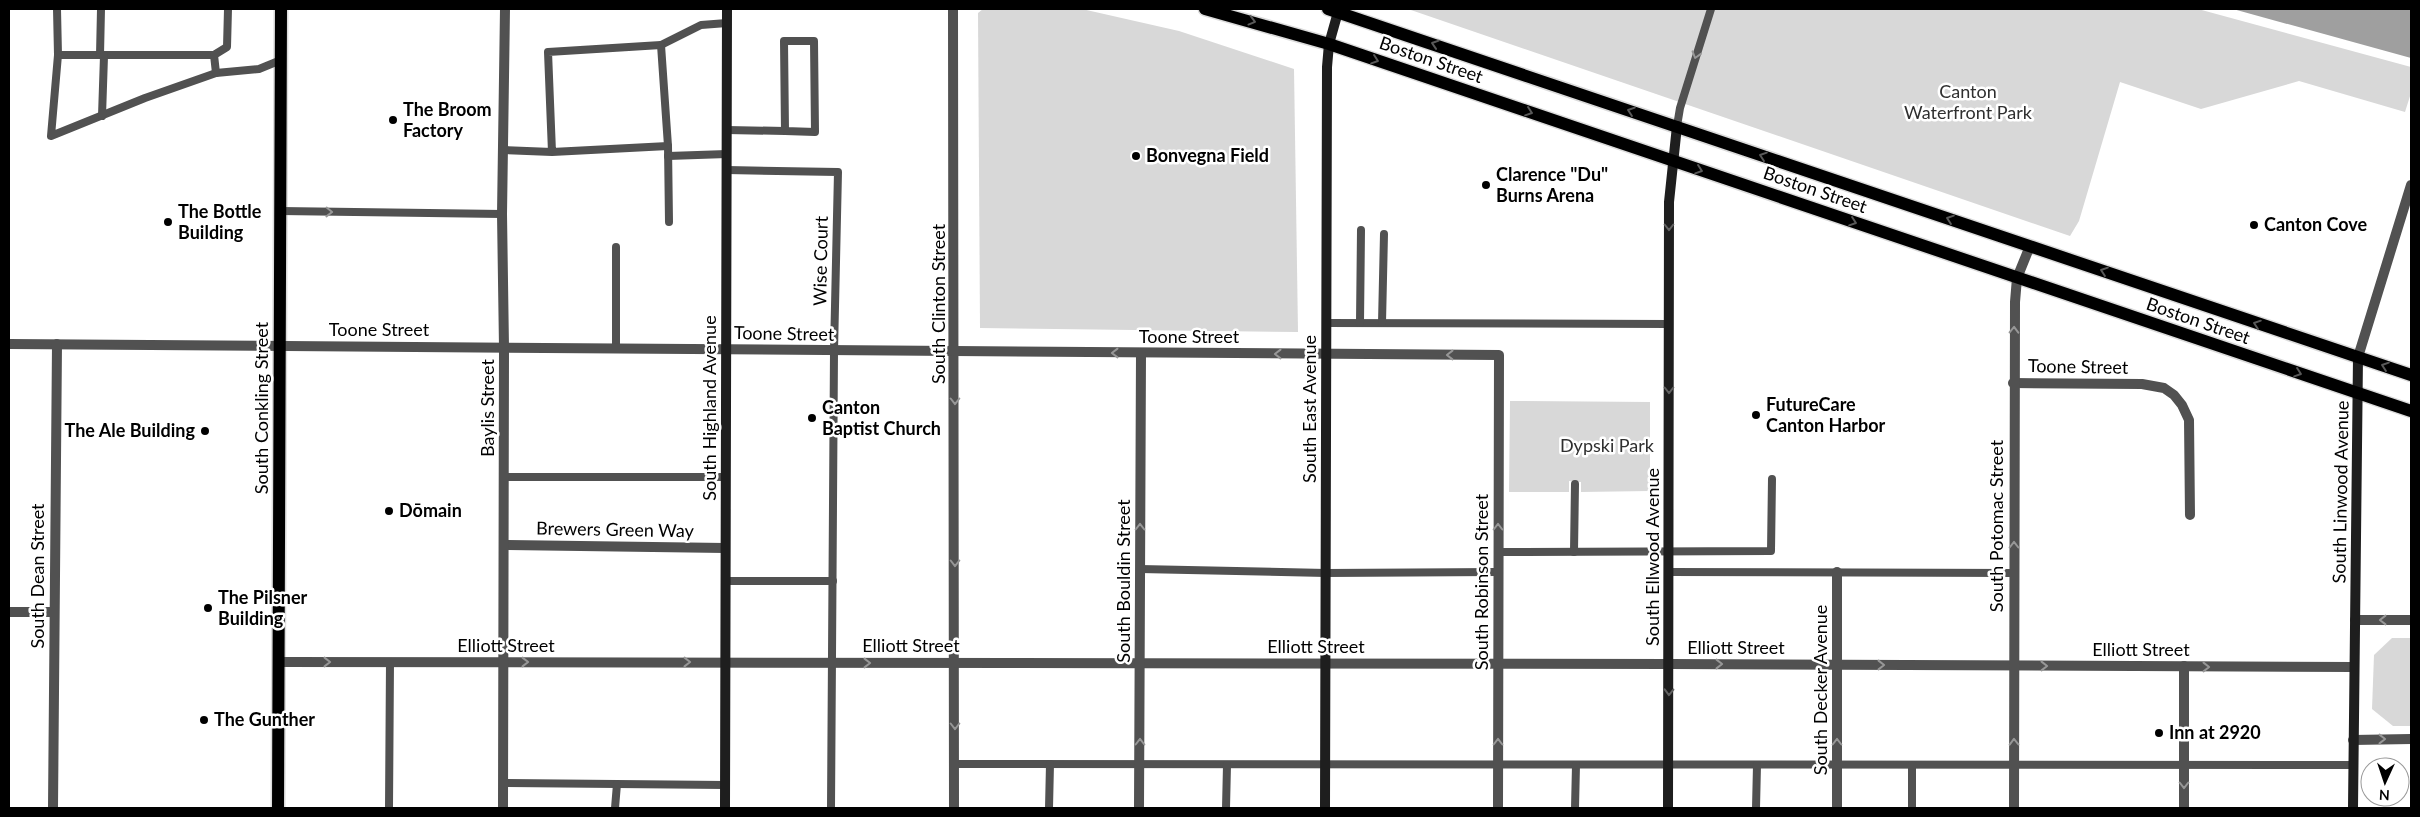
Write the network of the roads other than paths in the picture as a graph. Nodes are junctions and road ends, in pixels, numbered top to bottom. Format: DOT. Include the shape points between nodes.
graph roads {
  1 [pos="57,9"];
  2 [pos="101,9"];
  3 [pos="228,9"];
  4 [pos="281,9"];
  5 [pos="505,9"];
  6 [pos="727,9"];
  7 [pos="953,9"];
  8 [pos="1205,9"];
  9 [pos="1711,9"];
  10 [pos="1336,10"];
  11 [pos="727,23"];
  12 [pos="1329,44"];
  13 [pos="661,45"];
  14 [pos="58,55"];
  15 [pos="214,55"];
  16 [pos="102,56"];
  17 [pos="281,60"];
  18 [pos="216,73"];
  19 [pos="102,116"];
  20 [pos="1677,126"];
  21 [pos="727,130"];
  22 [pos="785,131"];
  23 [pos="668,146"];
  24 [pos="503,150"];
  25 [pos="552,152"];
  26 [pos="727,154"];
  27 [pos="668,156"];
  28 [pos="1673,161"];
  29 [pos="726,170"];
  30 [pos="2411,185"];
  31 [pos="281,212"];
  32 [pos="502,214"];
  33 [pos="669,222"];
  34 [pos="1361,230"];
  35 [pos="1384,234"];
  36 [pos="2030,246"];
  37 [pos="616,247"];
  38 [pos="2017,278"];
  39 [pos="1327,323"];
  40 [pos="1360,323"];
  41 [pos="1382,323"];
  42 [pos="1669,324"];
  43 [pos="9,344"];
  44 [pos="57,344"];
  45 [pos="280,346"];
  46 [pos="504,348"];
  47 [pos="616,348"];
  48 [pos="726,350"];
  49 [pos="834,351"];
  50 [pos="955,352"];
  51 [pos="1140,353"];
  52 [pos="1327,354"];
  53 [pos="1499,355"];
  54 [pos="2358,357"];
  55 [pos="2411,375"];
  56 [pos="2014,383"];
  57 [pos="2358,394"];
  58 [pos="2411,411"];
  59 [pos="726,477"];
  60 [pos="504,478"];
  61 [pos="1772,479"];
  62 [pos="1575,484"];
  63 [pos="2190,515"];
  64 [pos="504,545"];
  65 [pos="725,548"];
  66 [pos="1498,552"];
  67 [pos="1574,552"];
  68 [pos="1669,552"];
  69 [pos="1140,569"];
  70 [pos="1498,572"];
  71 [pos="1669,572"];
  72 [pos="1837,572"];
  73 [pos="1326,573"];
  74 [pos="2014,573"];
  75 [pos="725,581"];
  76 [pos="833,582"];
  77 [pos="9,612"];
  78 [pos="54,612"];
  79 [pos="2355,620"];
  80 [pos="2411,620"];
  81 [pos="279,662"];
  82 [pos="390,662"];
  83 [pos="504,662"];
  84 [pos="725,662"];
  85 [pos="955,662"];
  86 [pos="833,663"];
  87 [pos="1140,663"];
  88 [pos="1326,663"];
  89 [pos="1498,664"];
  90 [pos="1670,664"];
  91 [pos="1837,665"];
  92 [pos="2013,666"];
  93 [pos="2184,666"];
  94 [pos="2354,667"];
  95 [pos="2353,740"];
  96 [pos="2411,740"];
  97 [pos="954,764"];
  98 [pos="1050,764"];
  99 [pos="1139,764"];
  100 [pos="1227,765"];
  101 [pos="1325,765"];
  102 [pos="1498,765"];
  103 [pos="1576,765"];
  104 [pos="1669,765"];
  105 [pos="1757,765"];
  106 [pos="1837,765"];
  107 [pos="1912,765"];
  108 [pos="2014,765"];
  109 [pos="2184,765"];
  110 [pos="2354,766"];
  111 [pos="504,783"];
  112 [pos="617,784"];
  113 [pos="725,785"];
  114 [pos="52,808"];
  115 [pos="278,808"];
  116 [pos="389,808"];
  117 [pos="503,808"];
  118 [pos="616,808"];
  119 [pos="725,808"];
  120 [pos="831,808"];
  121 [pos="954,808"];
  122 [pos="1049,808"];
  123 [pos="1139,808"];
  124 [pos="1226,808"];
  125 [pos="1325,808"];
  126 [pos="1498,808"];
  127 [pos="1575,808"];
  128 [pos="1668,808"];
  129 [pos="1756,808"];
  130 [pos="1837,808"];
  131 [pos="1912,808"];
  132 [pos="2014,808"];
  133 [pos="2184,808"];
  134 [pos="2354,808"];
  1 -- 14 [label="lane"];
  2 -- 16 [label="lane"];
  3 -- 15 [label="lane" via="227,47"];
  4 -- 17 [label="main road, South Conkling Street"];
  5 -- 24 [label="street, Baylis Street"];
  6 -- 11 [label="street, South Highland Avenue"];
  7 -- 50 [label="street, South Clinton Street"];
  8 -- 12 [label="main road, Boston Street, one-way"];
  9 -- 20 [label="lane, one-way"];
  10 -- 12 [label="street, South East Avenue"];
  20 -- 10 [label="main road, Boston Street, one-way"];
  11 -- 13 [label="lane" via="701,25"];
  11 -- 21 [label="street, South Highland Avenue"];
  12 -- 28 [label="main road, Boston Street, one-way"];
  12 -- 39 [label="street, South East Avenue"];
  13 -- 23 [label="lane"];
  13 -- 25 [label="lane" via="548,52"];
  14 -- 16 [label="lane"];
  14 -- 19 [label="lane" via="51,136"];
  15 -- 16 [label="lane"];
  15 -- 18 [label="lane"];
  16 -- 19 [label="lane"];
  17 -- 18 [label="lane" via="259,69"];
  17 -- 31 [label="main road, South Conkling Street"];
  18 -- 19 [label="lane"];
  20 -- 28 [label="street, South Ellwood Avenue"];
  36 -- 20 [label="main road, Boston Street, one-way"];
  21 -- 22 [label="lane"];
  21 -- 26 [label="street, South Highland Avenue"];
  22 -- 22 [label="lane" via="784,41 814,41 815,132"];
  23 -- 25 [label="lane"];
  23 -- 27 [label="lane"];
  24 -- 25 [label="lane"];
  24 -- 32 [label="street, Baylis Street"];
  26 -- 27 [label="lane"];
  26 -- 29 [label="street, South Highland Avenue"];
  27 -- 33 [label="lane"];
  28 -- 38 [label="main road, Boston Street, one-way"];
  28 -- 42 [label="street, South Ellwood Avenue, one-way" via="1669,202"];
  29 -- 48 [label="street, South Highland Avenue"];
  29 -- 49 [label="lane, Wise Court" via="838,172"];
  30 -- 54 [label="street, South Linwood Avenue"];
  31 -- 32 [label="lane, one-way"];
  31 -- 45 [label="main road, South Conkling Street"];
  32 -- 46 [label="street, Baylis Street"];
  34 -- 40 [label="lane"];
  35 -- 41 [label="lane"];
  36 -- 38 [label="street, South Potomac Street"];
  54 -- 36 [label="main road, Boston Street, one-way"];
  37 -- 47 [label="lane"];
  56 -- 38 [label="street, South Potomac Street, one-way"];
  38 -- 57 [label="main road, Boston Street, one-way"];
  39 -- 40 [label="lane"];
  39 -- 52 [label="street, South East Avenue"];
  40 -- 41 [label="lane"];
  41 -- 42 [label="lane"];
  42 -- 68 [label="street, South Ellwood Avenue, one-way"];
  43 -- 44 [label="street, Toone Street"];
  44 -- 45 [label="street, Toone Street"];
  44 -- 78 [label="street, South Dean Street"];
  45 -- 46 [label="street, Toone Street"];
  45 -- 81 [label="main road, South Conkling Street"];
  46 -- 47 [label="street, Toone Street"];
  46 -- 60 [label="street, Baylis Street"];
  47 -- 48 [label="street, Toone Street"];
  48 -- 49 [label="street, Toone Street"];
  48 -- 59 [label="street, South Highland Avenue"];
  49 -- 50 [label="street, Toone Street"];
  49 -- 76 [label="lane, Wise Court"];
  51 -- 50 [label="street, Toone Street, one-way"];
  50 -- 85 [label="street, South Clinton Street, one-way"];
  52 -- 51 [label="street, Toone Street, one-way"];
  69 -- 51 [label="street, South Bouldin Street, one-way"];
  53 -- 52 [label="street, Toone Street, one-way"];
  52 -- 73 [label="street, South East Avenue"];
  66 -- 53 [label="street, South Robinson Street, one-way"];
  55 -- 54 [label="main road, Boston Street, one-way"];
  54 -- 57 [label="street, South Linwood Avenue"];
  56 -- 63 [label="street, Toone Street" via="2142,384 2164,388 2174,395 2188,414"];
  74 -- 56 [label="street, South Potomac Street, one-way"];
  57 -- 58 [label="main road, Boston Street"];
  57 -- 79 [label="street, South Linwood Avenue"];
  59 -- 60 [label="lane"];
  59 -- 65 [label="street, South Highland Avenue"];
  60 -- 64 [label="street, Baylis Street"];
  61 -- 68 [label="lane" via="1771,551"];
  62 -- 67 [label="lane"];
  64 -- 65 [label="street, Brewers Green Way"];
  64 -- 83 [label="street, Baylis Street"];
  65 -- 75 [label="street, South Highland Avenue"];
  66 -- 67 [label="lane"];
  66 -- 70 [label="street, South Robinson Street"];
  67 -- 68 [label="lane"];
  68 -- 71 [label="street, South Ellwood Avenue"];
  69 -- 73 [label="lane"];
  69 -- 87 [label="street, South Bouldin Street"];
  70 -- 73 [label="lane"];
  70 -- 89 [label="street, South Robinson Street"];
  71 -- 72 [label="lane"];
  71 -- 90 [label="street, South Ellwood Avenue"];
  72 -- 74 [label="lane"];
  72 -- 91 [label="street, South Decker Avenue"];
  73 -- 88 [label="street, South East Avenue"];
  74 -- 92 [label="street, South Potomac Street"];
  75 -- 76 [label="lane"];
  75 -- 84 [label="street, South Highland Avenue"];
  76 -- 86 [label="lane, Wise Court"];
  77 -- 78 [label="street"];
  78 -- 114 [label="street, South Dean Street"];
  80 -- 79 [label="street, one-way"];
  79 -- 94 [label="street, South Linwood Avenue"];
  81 -- 82 [label="street, Elliott Street, one-way"];
  81 -- 115 [label="main road, South Conkling Street"];
  82 -- 83 [label="street, Elliott Street"];
  82 -- 116 [label="lane"];
  83 -- 84 [label="street, Elliott Street, one-way"];
  83 -- 111 [label="street, Baylis Street"];
  84 -- 86 [label="street, Elliott Street"];
  84 -- 113 [label="street, South Highland Avenue"];
  86 -- 85 [label="street, Elliott Street, one-way"];
  85 -- 87 [label="street, Elliott Street"];
  85 -- 97 [label="street, South Clinton Street, one-way"];
  86 -- 120 [label="lane, Wise Court"];
  87 -- 88 [label="street, Elliott Street"];
  99 -- 87 [label="street, South Bouldin Street, one-way"];
  88 -- 89 [label="street, Elliott Street"];
  88 -- 101 [label="street, South East Avenue"];
  89 -- 90 [label="street, Elliott Street"];
  102 -- 89 [label="street, South Robinson Street, one-way"];
  90 -- 91 [label="street, Elliott Street, one-way"];
  90 -- 104 [label="street, South Ellwood Avenue, one-way"];
  91 -- 92 [label="street, Elliott Street, one-way"];
  106 -- 91 [label="street, South Decker Avenue, one-way"];
  92 -- 93 [label="street, Elliott Street, one-way"];
  108 -- 92 [label="street, South Potomac Street, one-way"];
  93 -- 94 [label="street, Elliott Street, one-way"];
  93 -- 109 [label="street"];
  94 -- 95 [label="street, South Linwood Avenue"];
  95 -- 96 [label="street, one-way"];
  95 -- 110 [label="street, South Linwood Avenue"];
  97 -- 98 [label="lane"];
  97 -- 121 [label="street, South Clinton Street"];
  98 -- 99 [label="lane"];
  98 -- 122 [label="lane"];
  99 -- 100 [label="lane"];
  99 -- 123 [label="street, South Bouldin Street"];
  100 -- 101 [label="lane"];
  100 -- 124 [label="lane"];
  101 -- 102 [label="lane"];
  101 -- 125 [label="street, South East Avenue"];
  102 -- 103 [label="lane"];
  102 -- 126 [label="street, South Robinson Street"];
  103 -- 104 [label="lane"];
  103 -- 127 [label="lane"];
  104 -- 105 [label="lane"];
  104 -- 128 [label="street, South Ellwood Avenue"];
  105 -- 106 [label="lane"];
  105 -- 129 [label="lane"];
  106 -- 107 [label="lane"];
  106 -- 130 [label="street, South Decker Avenue"];
  107 -- 108 [label="lane"];
  107 -- 131 [label="lane"];
  108 -- 109 [label="lane"];
  108 -- 132 [label="street, South Potomac Street"];
  109 -- 110 [label="lane"];
  109 -- 133 [label="street, one-way"];
  110 -- 134 [label="street, South Linwood Avenue"];
  111 -- 112 [label="lane"];
  111 -- 117 [label="street, Baylis Street"];
  112 -- 113 [label="lane"];
  112 -- 118 [label="lane"];
  113 -- 119 [label="street, South Highland Avenue"];
}
